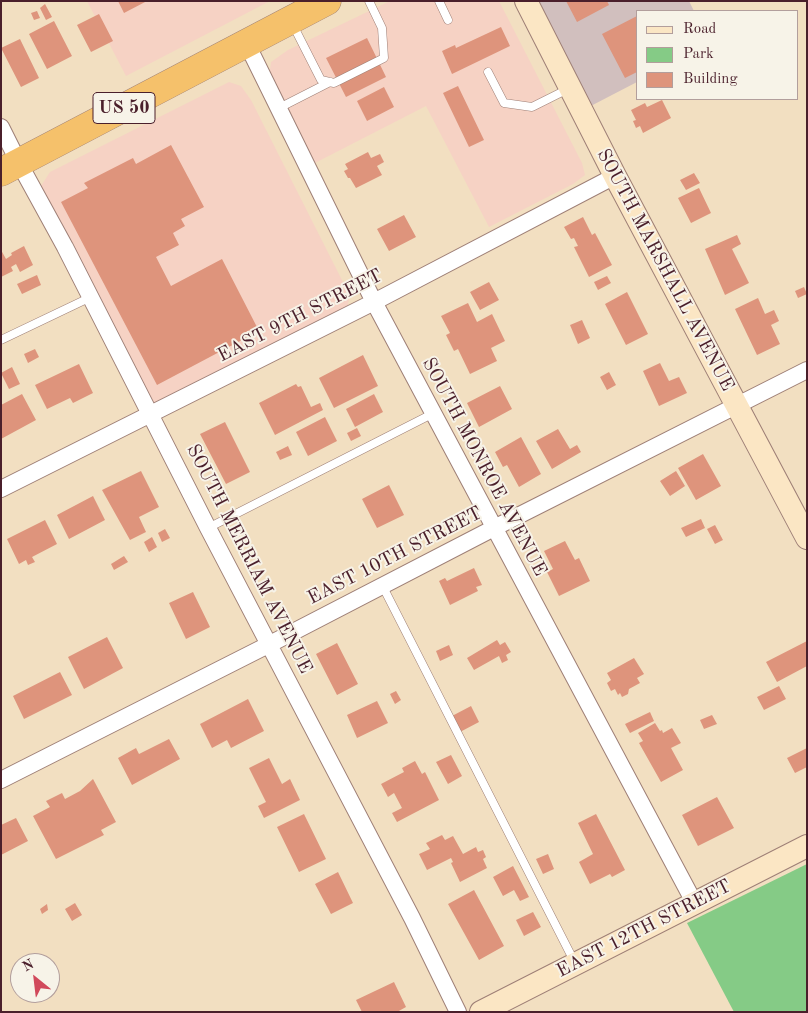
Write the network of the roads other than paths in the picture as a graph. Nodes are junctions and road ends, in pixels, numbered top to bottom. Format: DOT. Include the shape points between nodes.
graph roads {
  1 [pos="326,1"];
  2 [pos="369,1"];
  3 [pos="439,1"];
  4 [pos="526,1"];
  5 [pos="291,20"];
  6 [pos="448,20"];
  7 [pos="248,44"];
  8 [pos="488,72"];
  9 [pos="330,82"];
  10 [pos="570,88"];
  11 [pos="279,108"];
  12 [pos="1,127"];
  13 [pos="10,168"];
  14 [pos="615,176"];
  15 [pos="91,297"];
  16 [pos="374,302"];
  17 [pos="1,340"];
  18 [pos="807,370"];
  19 [pos="737,406"];
  20 [pos="432,414"];
  21 [pos="151,415"];
  22 [pos="1,490"];
  23 [pos="208,528"];
  24 [pos="494,528"];
  25 [pos="807,538"];
  26 [pos="382,585"];
  27 [pos="270,644"];
  28 [pos="1,780"];
  29 [pos="807,846"];
  30 [pos="696,904"];
  31 [pos="575,963"];
  32 [pos="458,1012"];
  33 [pos="481,1012"];
  1 -- 5 [label="highway, US 50"];
  2 -- 9 [label="lane" via="382,28 384,58 334,83"];
  3 -- 6 [label="lane"];
  4 -- 10 [label="street, SOUTH MARSHALL AVENUE"];
  5 -- 7 [label="highway, US 50"];
  5 -- 9 [label="lane" via="321,80"];
  7 -- 11 [label="street, SOUTH MONROE AVENUE"];
  7 -- 13 [label="highway, US 50"];
  8 -- 10 [label="lane" via="504,103 532,107"];
  9 -- 11 [label="lane"];
  10 -- 14 [label="street, SOUTH MARSHALL AVENUE"];
  11 -- 16 [label="street, SOUTH MONROE AVENUE"];
  12 -- 13 [label="street, SOUTH MERRIAM AVENUE"];
  13 -- 15 [label="street, SOUTH MERRIAM AVENUE"];
  14 -- 16 [label="street, EAST 9TH STREET"];
  14 -- 19 [label="street, SOUTH MARSHALL AVENUE"];
  15 -- 17 [label="lane"];
  15 -- 21 [label="street, SOUTH MERRIAM AVENUE"];
  16 -- 20 [label="street, SOUTH MONROE AVENUE"];
  16 -- 21 [label="street, EAST 9TH STREET"];
  18 -- 19 [label="street, EAST 10TH STREET"];
  19 -- 24 [label="street, EAST 10TH STREET"];
  19 -- 25 [label="street, SOUTH MARSHALL AVENUE"];
  20 -- 23 [label="lane"];
  20 -- 24 [label="street, SOUTH MONROE AVENUE"];
  21 -- 22 [label="street, EAST 9TH STREET"];
  21 -- 23 [label="street, SOUTH MERRIAM AVENUE"];
  23 -- 27 [label="street, SOUTH MERRIAM AVENUE"];
  24 -- 26 [label="street, EAST 10TH STREET"];
  24 -- 30 [label="street, SOUTH MONROE AVENUE"];
  26 -- 27 [label="street, EAST 10TH STREET"];
  26 -- 31 [label="lane"];
  27 -- 28 [label="street, EAST 10TH STREET"];
  27 -- 32 [label="street, SOUTH MERRIAM AVENUE"];
  29 -- 30 [label="street, EAST 12TH STREET"];
  30 -- 31 [label="street, EAST 12TH STREET"];
  31 -- 33 [label="street, EAST 12TH STREET"];
}
